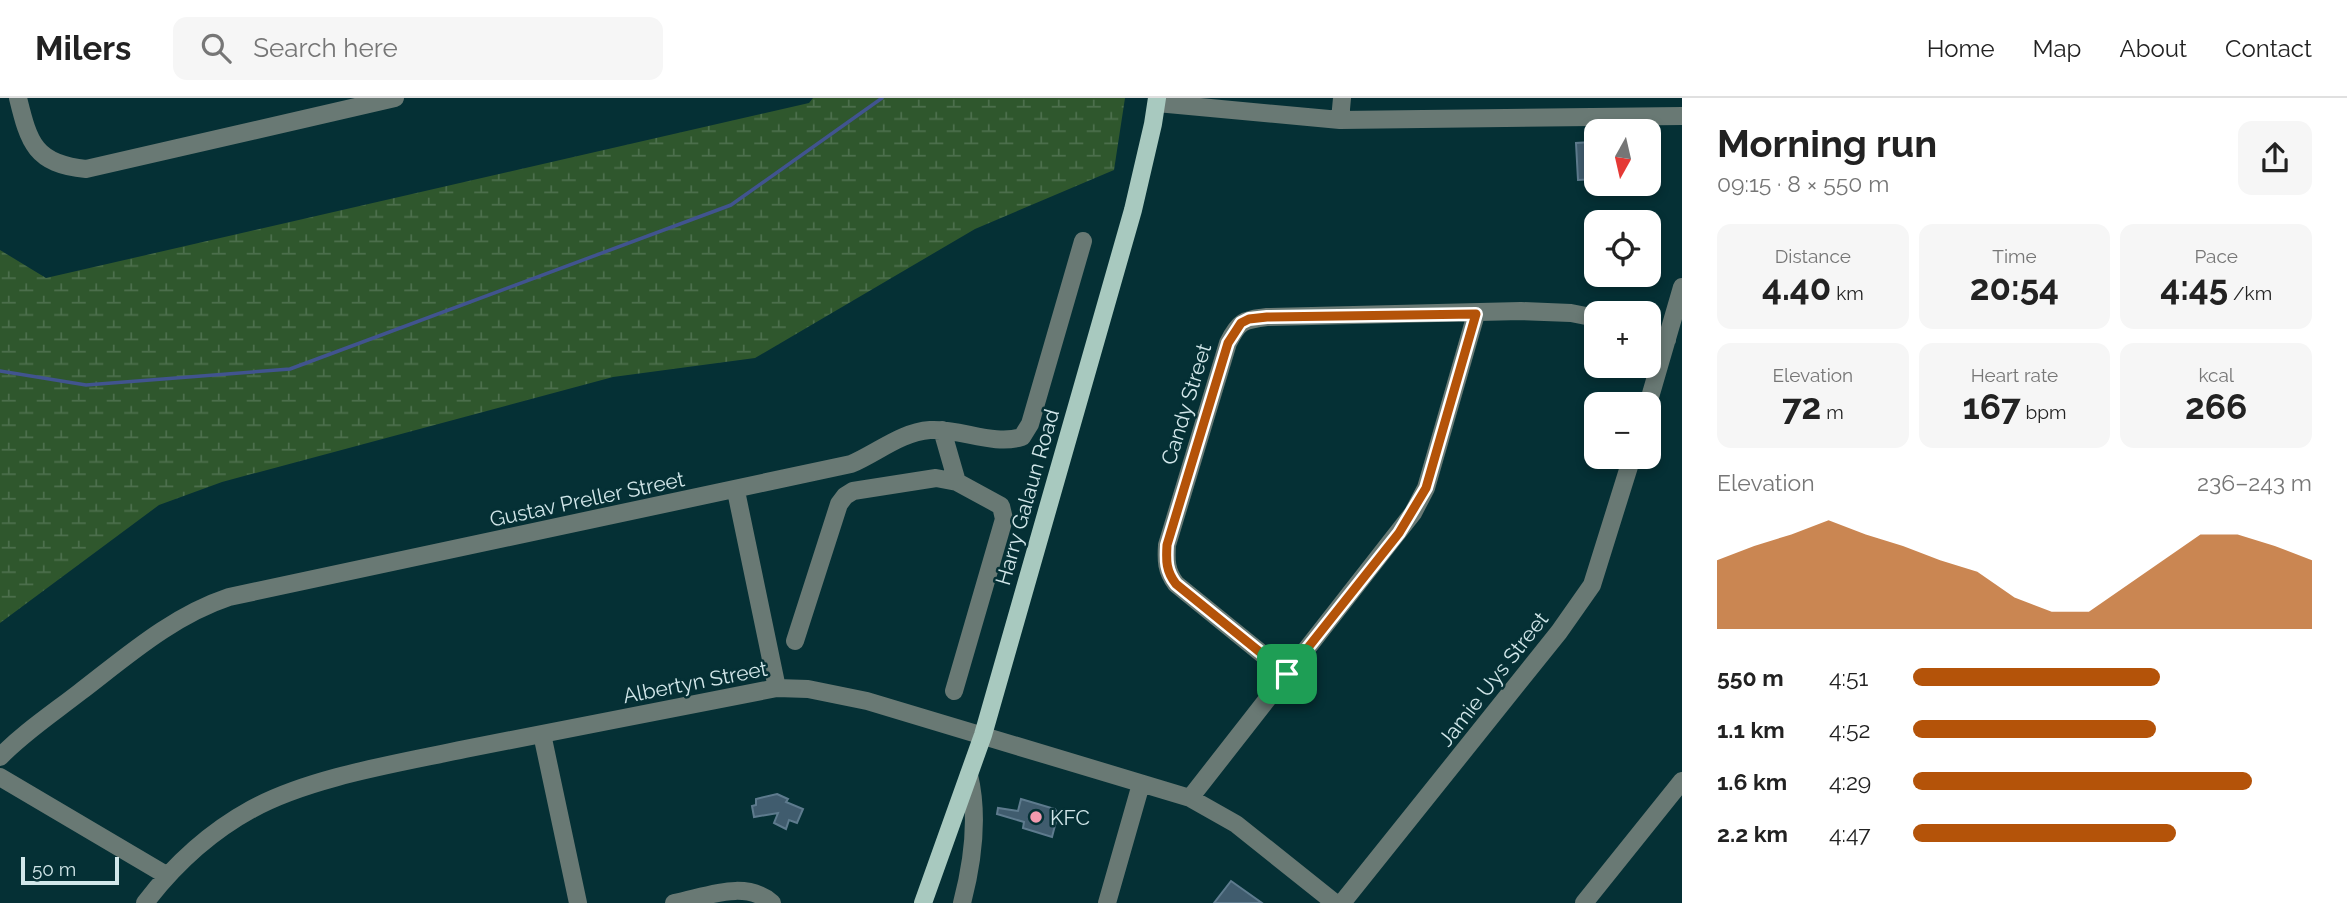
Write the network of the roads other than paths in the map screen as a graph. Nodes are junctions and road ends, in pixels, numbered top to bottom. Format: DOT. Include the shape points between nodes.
graph roads {
  1 [pos="18,98"];
  2 [pos="396,98"];
  3 [pos="1342,98"];
  4 [pos="1157,100"];
  5 [pos="1682,116"];
  6 [pos="1340,120"];
  7 [pos="1083,240"];
  8 [pos="1682,287"];
  9 [pos="1476,314"];
  10 [pos="1584,316"];
  11 [pos="1661,338"];
  12 [pos="1667,340"];
  13 [pos="1652,392"];
  14 [pos="942,430"];
  15 [pos="1628,469"];
  16 [pos="957,482"];
  17 [pos="736,491"];
  18 [pos="795,642"];
  19 [pos="1287,674"];
  20 [pos="777,688"];
  21 [pos="954,691"];
  22 [pos="542,734"];
  23 [pos="983,735"];
  24 [pos="0,757"];
  25 [pos="969,775"];
  26 [pos="0,777"];
  27 [pos="1682,781"];
  28 [pos="1141,784"];
  29 [pos="1191,798"];
  30 [pos="166,875"];
  31 [pos="145,903"];
  32 [pos="578,903"];
  33 [pos="674,903"];
  34 [pos="772,903"];
  35 [pos="923,903"];
  36 [pos="962,903"];
  37 [pos="1107,903"];
  38 [pos="1335,903"];
  39 [pos="1342,903"];
  40 [pos="1584,903"];
  1 -- 2 [label="street" via="32,144 65,167 86,169"];
  3 -- 6 [label="street"];
  4 -- 6 [label="street"];
  4 -- 23 [label="main road, Harry Galaun Road" via="1133,210"];
  5 -- 6 [label="street"];
  7 -- 14 [label="street, Gustav Preller Street" via="1027,432 1006,440"];
  8 -- 12 [label="street"];
  9 -- 10 [label="street, Candy Street"];
  9 -- 19 [label="street" via="1426,488 1399,533"];
  9 -- 19 [label="street, Candy Street" via="1267,317 1249,319 1235,329 1166,559 1176,584"];
  11 -- 12 [label="street"];
  12 -- 13 [label="street"];
  14 -- 16 [label="street"];
  14 -- 17 [label="street, Gustav Preller Street" via="906,435 851,464"];
  15 -- 39 [label="street, Jamie Uys Street" via="1592,585"];
  16 -- 18 [label="street" via="926,479 845,496"];
  16 -- 21 [label="street" via="1001,506 1004,519"];
  17 -- 20 [label="street"];
  17 -- 24 [label="street, Gustav Preller Street" via="252,591 206,605 163,628"];
  19 -- 29 [label="street"];
  20 -- 22 [label="street, Albertyn Street"];
  20 -- 23 [label="street, Albertyn Street" via="840,694"];
  22 -- 30 [label="street, Albertyn Street" via="302,789 254,808 218,830"];
  22 -- 32 [label="street"];
  23 -- 25 [label="main road, Harry Galaun Road"];
  23 -- 28 [label="street, Albertyn Street"];
  25 -- 35 [label="main road, Harry Galaun Road"];
  25 -- 36 [label="street" via="974,827"];
  26 -- 30 [label="street"];
  27 -- 40 [label="street"];
  28 -- 29 [label="street, Albertyn Street"];
  28 -- 37 [label="street"];
  29 -- 38 [label="street, Albertyn Street" via="1236,824"];
  30 -- 31 [label="street, Albertyn Street"];
  33 -- 34 [label="street" via="741,890 762,894"];
}
